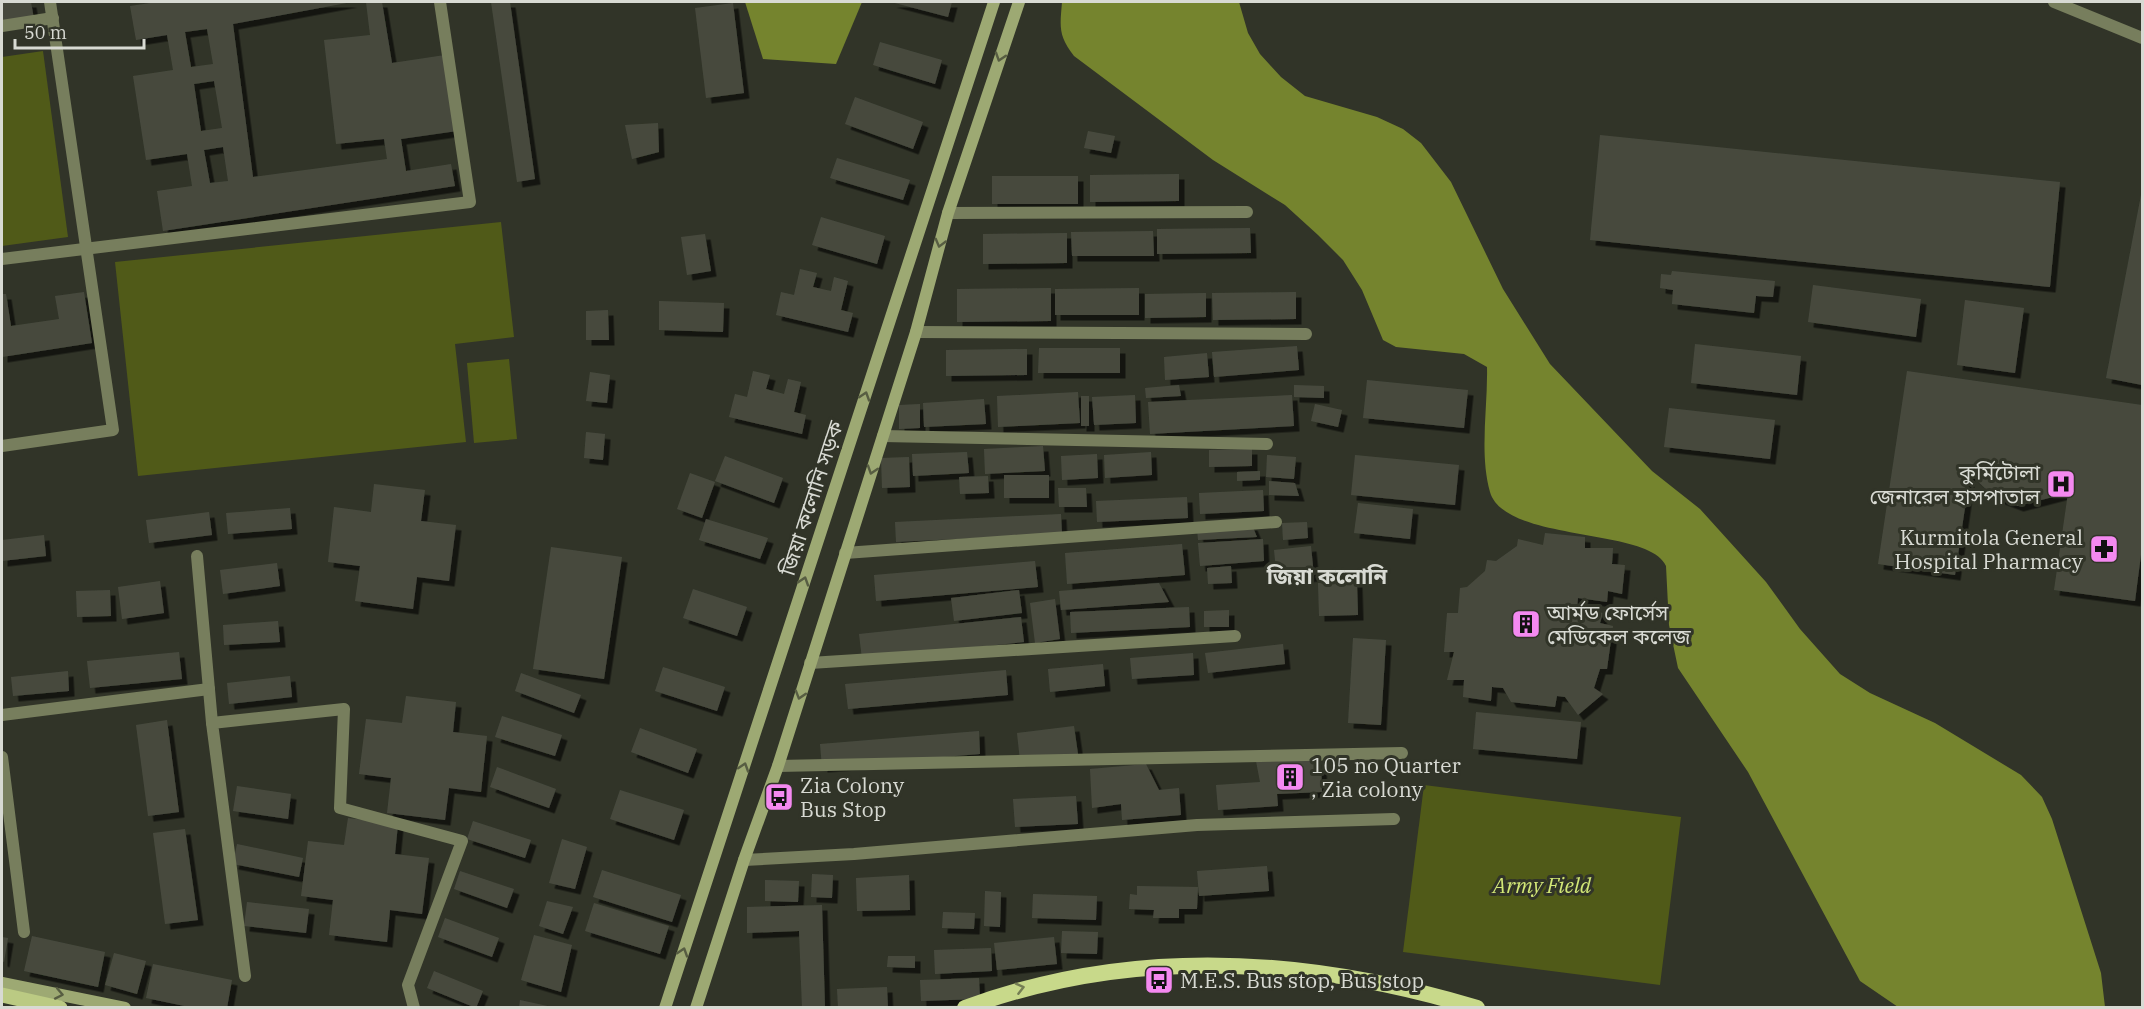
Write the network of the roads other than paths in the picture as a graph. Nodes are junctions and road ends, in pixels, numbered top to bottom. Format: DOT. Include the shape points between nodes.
graph roads {
  1 [pos="50,2"];
  2 [pos="440,2"];
  3 [pos="994,2"];
  4 [pos="1019,2"];
  5 [pos="2054,2"];
  6 [pos="53,18"];
  7 [pos="2,26"];
  8 [pos="2142,38"];
  9 [pos="948,213"];
  10 [pos="1247,213"];
  11 [pos="85,248"];
  12 [pos="2,259"];
  13 [pos="916,332"];
  14 [pos="1306,334"];
  15 [pos="883,436"];
  16 [pos="1267,444"];
  17 [pos="2,446"];
  18 [pos="1276,522"];
  19 [pos="845,553"];
  20 [pos="196,556"];
  21 [pos="1235,636"];
  22 [pos="810,663"];
  23 [pos="209,688"];
  24 [pos="2,714"];
  25 [pos="212,723"];
  26 [pos="1402,753"];
  27 [pos="2,758"];
  28 [pos="778,766"];
  29 [pos="1394,819"];
  30 [pos="744,860"];
  31 [pos="24,932"];
  32 [pos="245,976"];
  33 [pos="2,983"];
  34 [pos="2,995"];
  35 [pos="1473,1006"];
  36 [pos="60,1008"];
  37 [pos="125,1008"];
  38 [pos="414,1008"];
  39 [pos="665,1008"];
  40 [pos="696,1008"];
  41 [pos="965,1008"];
  1 -- 6 [label="street"];
  2 -- 11 [label="street" via="470,202"];
  39 -- 3 [label="main road, জিয়া কলোনি সড়ক, one-way"];
  4 -- 9 [label="main road, one-way"];
  5 -- 8 [label="street"];
  6 -- 7 [label="street"];
  6 -- 11 [label="street"];
  9 -- 10 [label="street"];
  9 -- 13 [label="main road, one-way"];
  11 -- 12 [label="street"];
  11 -- 17 [label="street" via="113,430"];
  13 -- 14 [label="street"];
  13 -- 15 [label="main road"];
  15 -- 16 [label="street"];
  15 -- 19 [label="main road, one-way"];
  18 -- 19 [label="street"];
  19 -- 22 [label="main road"];
  20 -- 23 [label="street"];
  21 -- 22 [label="street"];
  22 -- 28 [label="main road, one-way"];
  23 -- 24 [label="street"];
  23 -- 25 [label="street"];
  25 -- 32 [label="street"];
  25 -- 38 [label="street" via="344,709 340,808 462,841 408,985"];
  26 -- 28 [label="street"];
  27 -- 31 [label="street"];
  28 -- 30 [label="main road"];
  29 -- 30 [label="street" via="1197,825"];
  30 -- 40 [label="main road"];
  33 -- 37 [label="main road, one-way"];
  34 -- 36 [label="main road"];
  41 -- 35 [label="highway, one-way" via="1065,977 1162,966 1300,971"];
}
